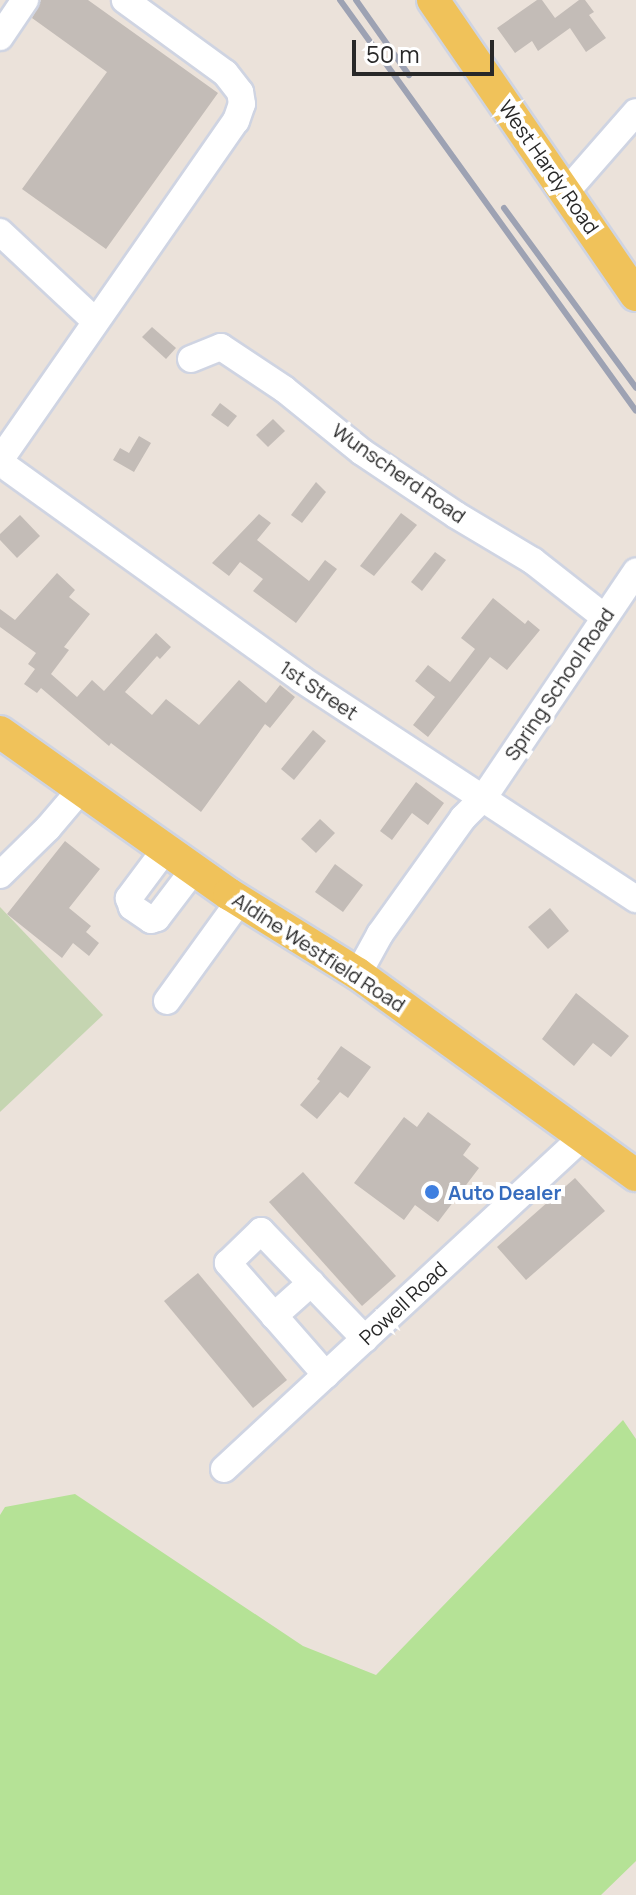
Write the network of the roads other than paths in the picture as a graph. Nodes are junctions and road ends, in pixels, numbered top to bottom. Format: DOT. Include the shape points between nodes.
graph roads {
  1 [pos="25,0"];
  2 [pos="125,0"];
  3 [pos="433,0"];
  4 [pos="0,37"];
  5 [pos="636,112"];
  6 [pos="566,192"];
  7 [pos="0,232"];
  8 [pos="636,295"];
  9 [pos="94,320"];
  10 [pos="191,359"];
  11 [pos="5,465"];
  12 [pos="636,572"];
  13 [pos="603,616"];
  14 [pos="0,732"];
  15 [pos="82,788"];
  16 [pos="484,797"];
  17 [pos="167,847"];
  18 [pos="195,868"];
  19 [pos="0,875"];
  20 [pos="636,899"];
  21 [pos="240,900"];
  22 [pos="358,974"];
  23 [pos="167,1001"];
  24 [pos="581,1138"];
  25 [pos="636,1175"];
  26 [pos="311,1283"];
  27 [pos="274,1316"];
  28 [pos="365,1339"];
  29 [pos="326,1375"];
  30 [pos="224,1469"];
  1 -- 4 [label="street"];
  2 -- 9 [label="street" via="225,73 240,92 242,104 236,121"];
  3 -- 6 [label="main road, West Hardy Road"];
  5 -- 6 [label="street"];
  6 -- 8 [label="main road, West Hardy Road"];
  7 -- 9 [label="street"];
  9 -- 11 [label="street"];
  10 -- 13 [label="street, Wunscherd Road" via="221,347 362,452 533,561"];
  11 -- 16 [label="street, 1st Street" via="301,679"];
  12 -- 13 [label="street, Spring School Road"];
  13 -- 16 [label="street, Spring School Road"];
  14 -- 15 [label="main road, Aldine Westfield Road"];
  15 -- 17 [label="main road, Aldine Westfield Road"];
  15 -- 19 [label="street"];
  16 -- 20 [label="street, 1st Street"];
  16 -- 22 [label="street, Spring School Road" via="473,825 389,942"];
  17 -- 18 [label="main road, Aldine Westfield Road"];
  17 -- 18 [label="street" via="129,898 132,907 151,920 157,918"];
  18 -- 21 [label="main road, Aldine Westfield Road"];
  21 -- 22 [label="main road, Aldine Westfield Road"];
  21 -- 23 [label="street"];
  22 -- 24 [label="main road, Aldine Westfield Road"];
  24 -- 25 [label="main road, Aldine Westfield Road"];
  24 -- 28 [label="street, Powell Road"];
  26 -- 27 [label="street"];
  26 -- 27 [label="street" via="261,1231 228,1263"];
  26 -- 28 [label="street"];
  27 -- 29 [label="street"];
  28 -- 29 [label="street, Powell Road"];
  29 -- 30 [label="street, Powell Road"];
}
